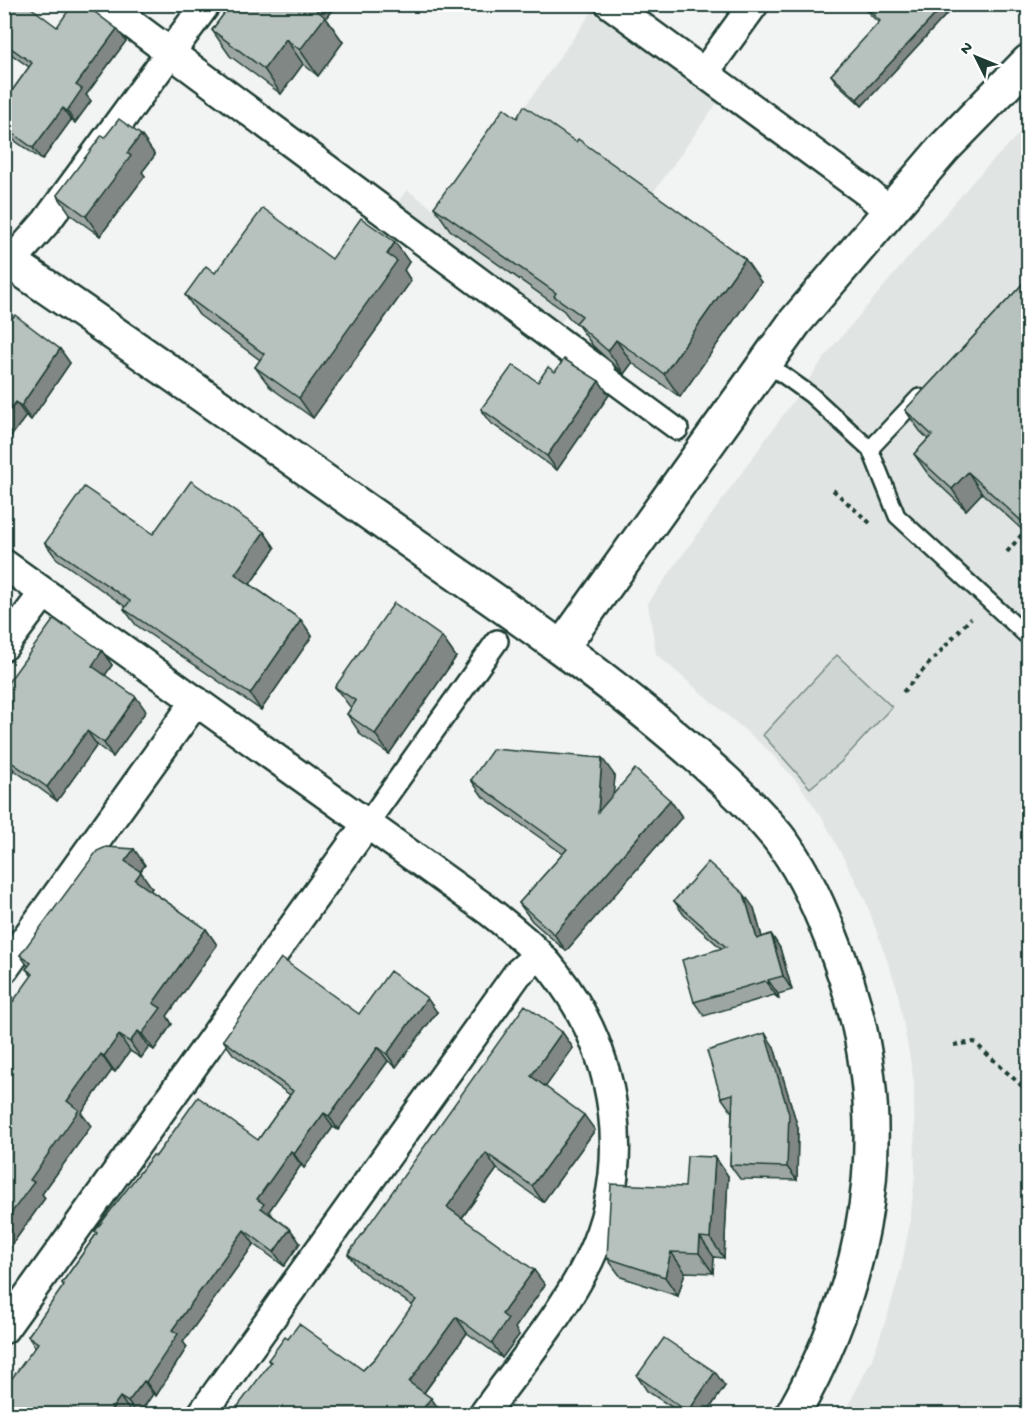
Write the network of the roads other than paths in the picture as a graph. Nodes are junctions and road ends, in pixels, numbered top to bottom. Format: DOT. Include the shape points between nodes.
graph roads {
  1 [pos="105,4"];
  2 [pos="206,4"];
  3 [pos="610,4"];
  4 [pos="754,4"];
  5 [pos="170,53"];
  6 [pos="1029,62"];
  7 [pos="704,73"];
  8 [pos="889,211"];
  9 [pos="7,264"];
  10 [pos="765,362"];
  11 [pos="601,373"];
  12 [pos="926,389"];
  13 [pos="677,429"];
  14 [pos="870,449"];
  15 [pos="4,564"];
  16 [pos="44,593"];
  17 [pos="1029,637"];
  18 [pos="497,641"];
  19 [pos="4,646"];
  20 [pos="562,648"];
  21 [pos="196,701"];
  22 [pos="367,824"];
  23 [pos="538,955"];
  24 [pos="4,969"];
  25 [pos="4,1329"];
  26 [pos="202,1414"];
  27 [pos="484,1414"];
  28 [pos="793,1414"];
  1 -- 5 [label="street"];
  2 -- 5 [label="street"];
  3 -- 7 [label="street"];
  4 -- 7 [label="street"];
  5 -- 9 [label="street" via="46,222"];
  5 -- 11 [label="street"];
  6 -- 8 [label="street" via="944,148"];
  7 -- 8 [label="street"];
  8 -- 10 [label="street"];
  9 -- 20 [label="street"];
  10 -- 14 [label="lane" via="811,395"];
  10 -- 20 [label="street"];
  11 -- 13 [label="street"];
  12 -- 14 [label="lane"];
  14 -- 17 [label="lane" via="897,516"];
  15 -- 16 [label="street"];
  16 -- 19 [label="street"];
  16 -- 21 [label="street"];
  18 -- 22 [label="street"];
  20 -- 28 [label="street" via="702,760 782,842 824,918 853,1000 870,1096 866,1216 846,1301"];
  21 -- 22 [label="street"];
  21 -- 24 [label="street"];
  22 -- 23 [label="street" via="489,911"];
  22 -- 25 [label="street"];
  23 -- 26 [label="street" via="518,973"];
  23 -- 27 [label="street" via="572,996 599,1051 613,1110 614,1172 601,1232 579,1279"];
}
